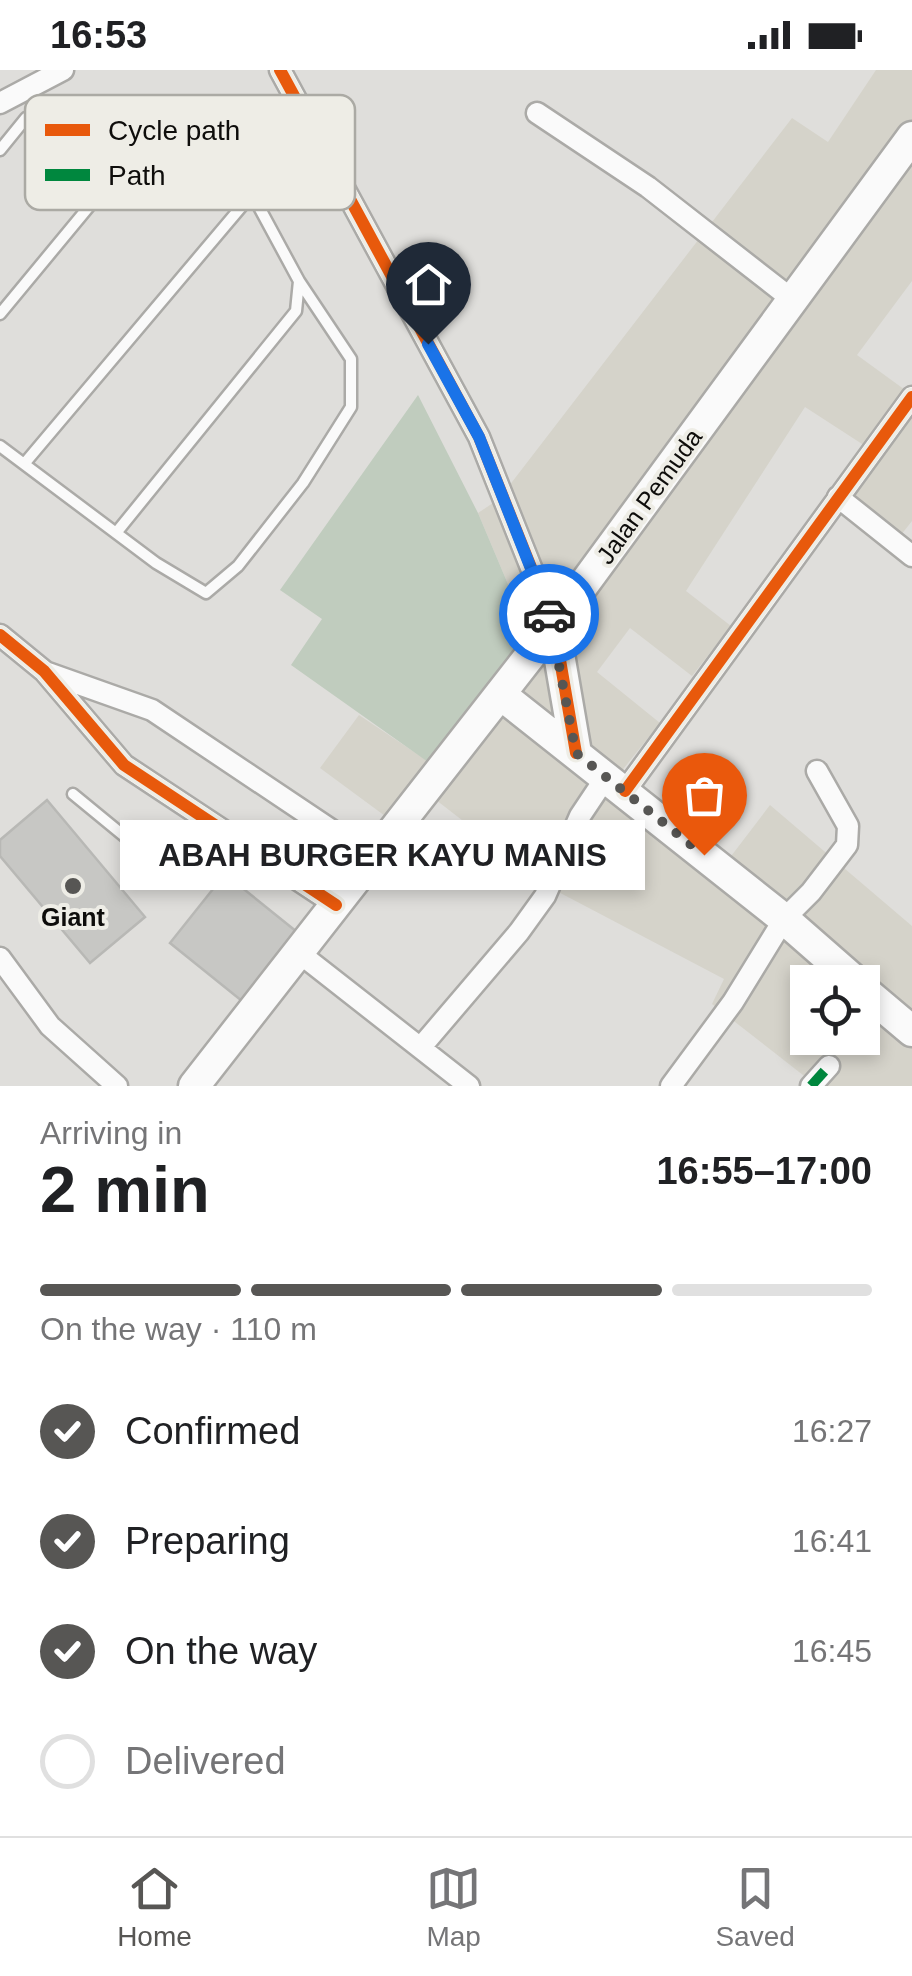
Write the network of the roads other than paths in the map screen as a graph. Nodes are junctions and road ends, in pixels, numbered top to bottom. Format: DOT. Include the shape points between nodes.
graph roads {
  1 [pos="280,70"];
  2 [pos="60,71"];
  3 [pos="294,95"];
  4 [pos="0,103"];
  5 [pos="537,113"];
  6 [pos="25,119"];
  7 [pos="912,137"];
  8 [pos="0,150"];
  9 [pos="355,208"];
  10 [pos="86,210"];
  11 [pos="238,210"];
  12 [pos="261,210"];
  13 [pos="299,281"];
  14 [pos="793,300"];
  15 [pos="0,314"];
  16 [pos="912,397"];
  17 [pos="0,446"];
  18 [pos="24,464"];
  19 [pos="838,497"];
  20 [pos="116,534"];
  21 [pos="912,556"];
  22 [pos="554,625"];
  23 [pos="0,635"];
  24 [pos="44,671"];
  25 [pos="500,694"];
  26 [pos="576,753"];
  27 [pos="817,772"];
  28 [pos="616,784"];
  29 [pos="73,794"];
  30 [pos="204,819"];
  31 [pos="372,858"];
  32 [pos="336,905"];
  33 [pos="784,919"];
  34 [pos="298,952"];
  35 [pos="0,958"];
  36 [pos="837,965"];
  37 [pos="880,1004"];
  38 [pos="912,1031"];
  39 [pos="421,1047"];
  40 [pos="829,1066"];
  41 [pos="116,1086"];
  42 [pos="194,1086"];
  43 [pos="469,1086"];
  44 [pos="670,1086"];
  45 [pos="811,1086"];
  1 -- 3 [label="street"];
  2 -- 4 [label="street"];
  5 -- 14 [label="street"];
  6 -- 8 [label="lane"];
  7 -- 14 [label="main road, Jalan Pemuda"];
  9 -- 22 [label="street" via="479,437"];
  10 -- 15 [label="lane"];
  11 -- 18 [label="lane"];
  12 -- 13 [label="lane"];
  13 -- 20 [label="lane" via="296,311"];
  13 -- 20 [label="lane" via="351,359 351,408 303,483 238,566 206,593"];
  14 -- 22 [label="main road, Jalan Pemuda"];
  16 -- 19 [label="street"];
  17 -- 18 [label="lane"];
  18 -- 20 [label="lane"];
  19 -- 21 [label="street"];
  19 -- 28 [label="street"];
  22 -- 25 [label="main road, Jalan Pemuda"];
  22 -- 26 [label="main road"];
  23 -- 24 [label="street"];
  24 -- 30 [label="street" via="124,765"];
  24 -- 31 [label="street" via="152,710"];
  25 -- 26 [label="main road"];
  25 -- 31 [label="main road, Jalan Pemuda"];
  26 -- 28 [label="main road"];
  27 -- 33 [label="street" via="848,826 847,845"];
  28 -- 33 [label="main road"];
  28 -- 39 [label="street" via="568,838 545,896 520,932"];
  29 -- 30 [label="lane" via="167,866 176,863"];
  30 -- 32 [label="street"];
  31 -- 32 [label="main road, Jalan Pemuda"];
  32 -- 34 [label="main road, Jalan Pemuda"];
  33 -- 36 [label="main road"];
  33 -- 44 [label="street"];
  34 -- 39 [label="street"];
  34 -- 42 [label="main road, Jalan Pemuda"];
  35 -- 41 [label="street" via="50,1026"];
  37 -- 38 [label="main road"];
  39 -- 43 [label="street"];
  40 -- 45 [label="street"];
}
